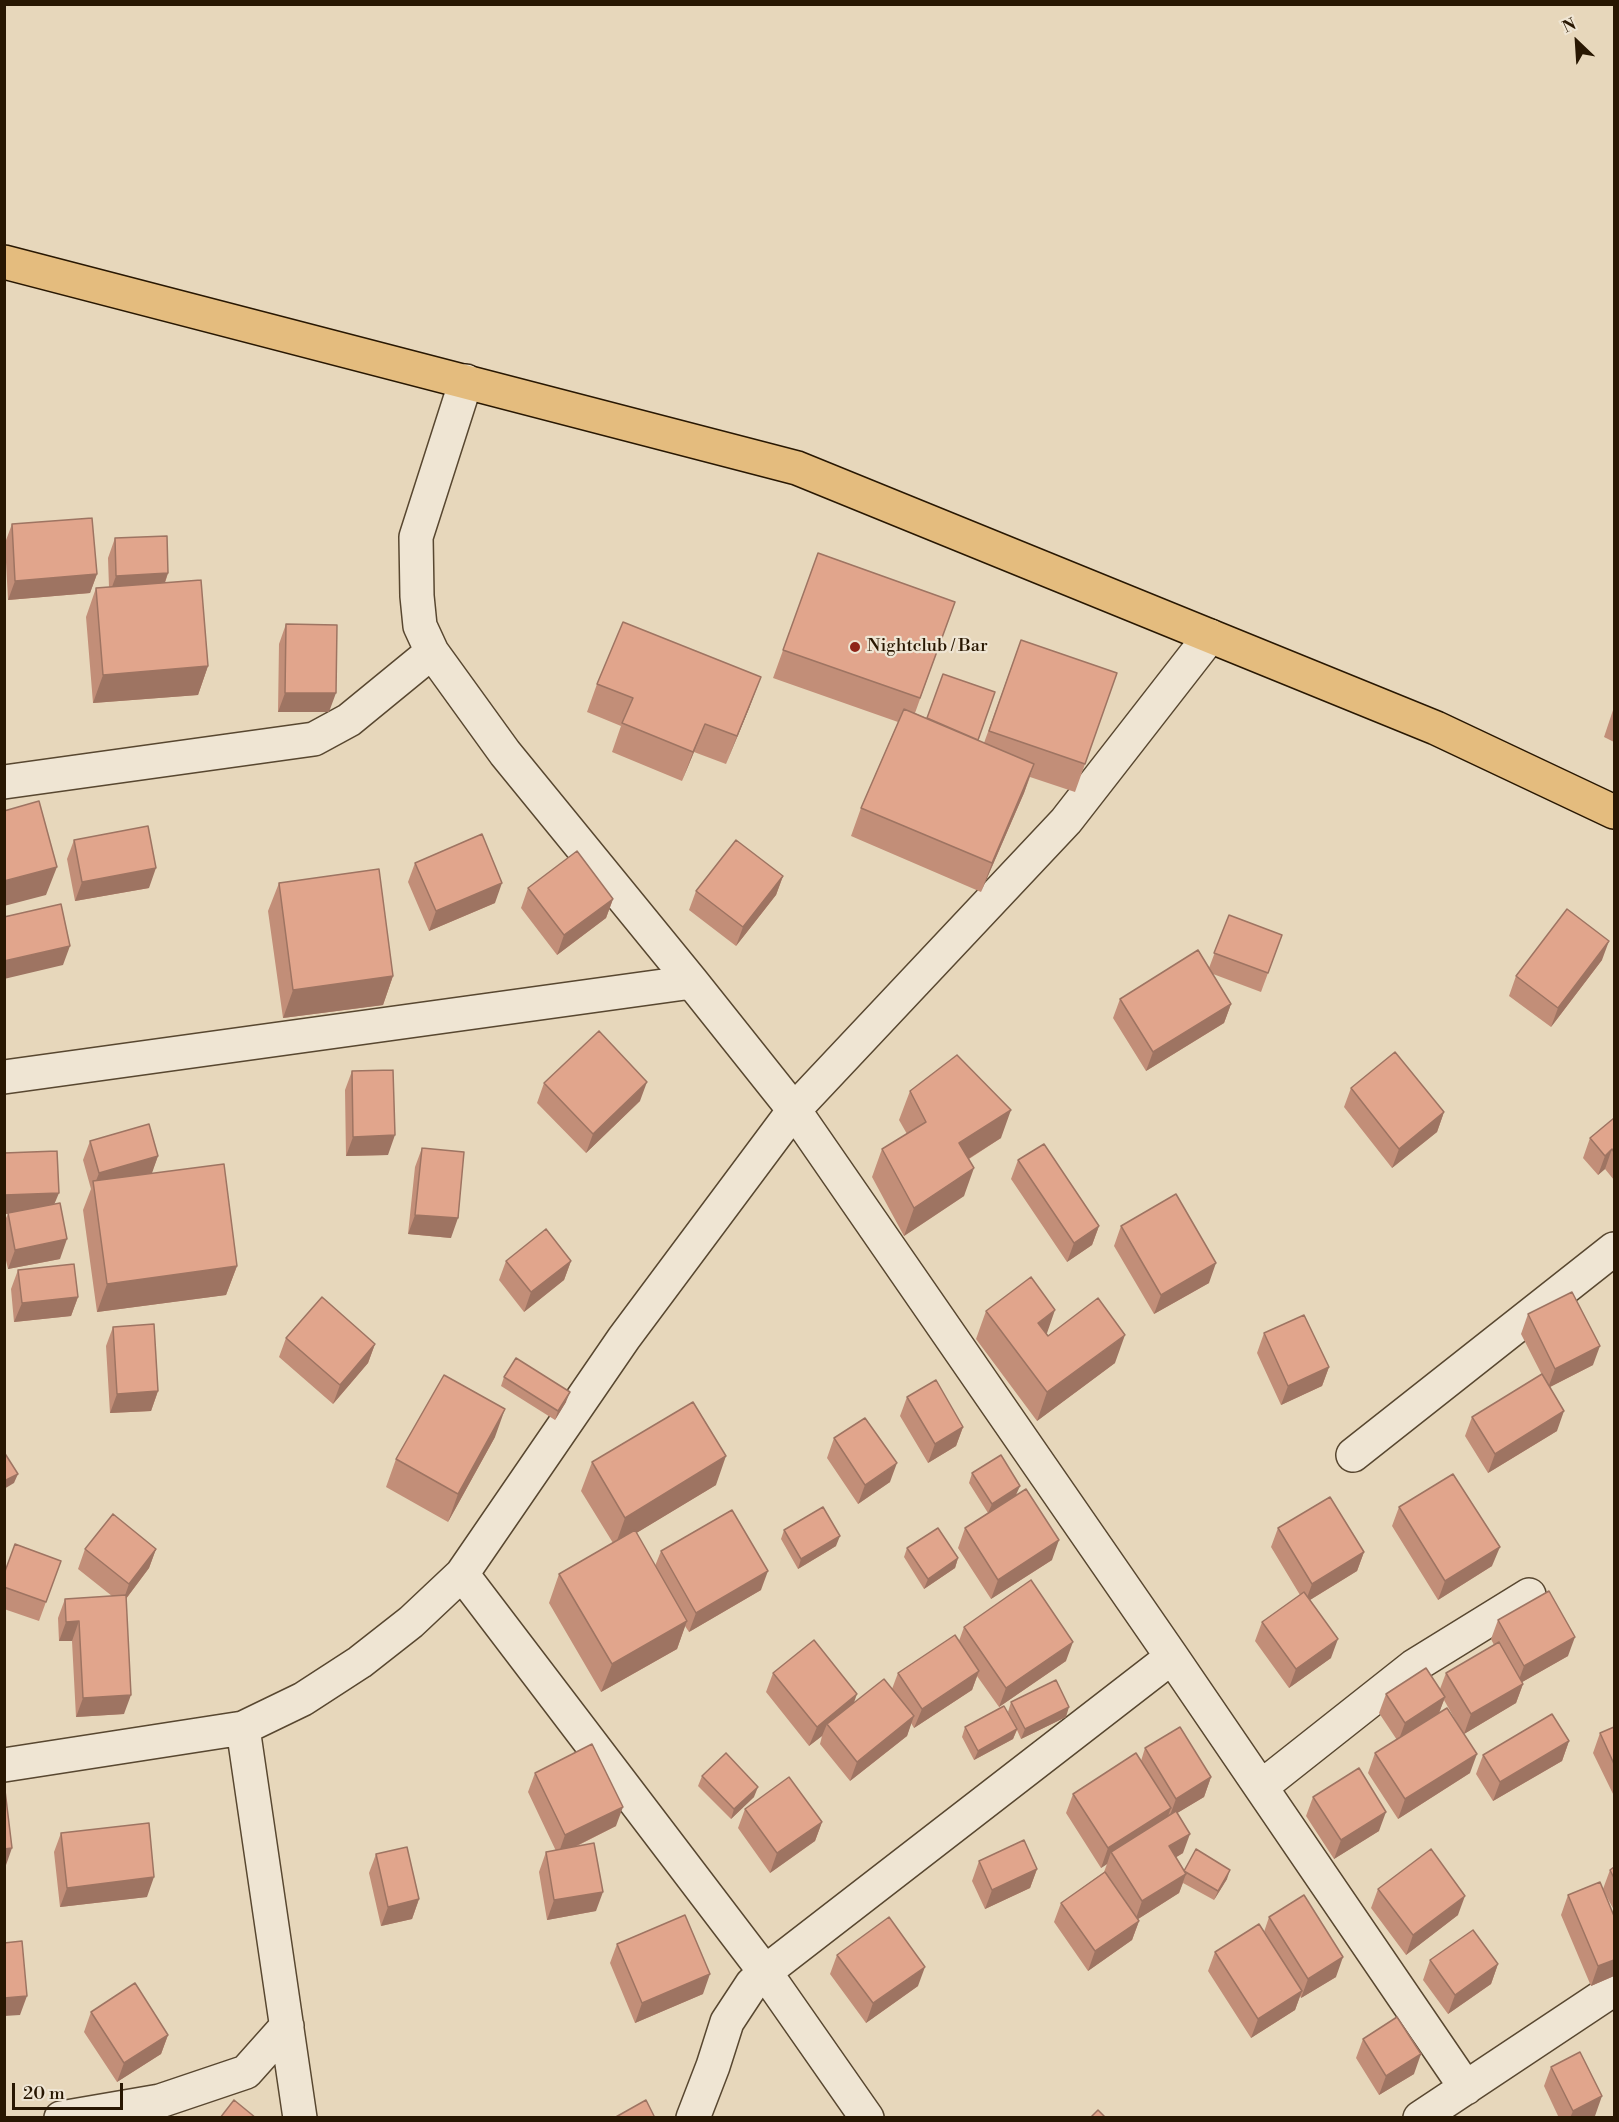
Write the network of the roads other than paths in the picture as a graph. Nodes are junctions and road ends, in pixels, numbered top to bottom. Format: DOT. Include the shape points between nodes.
graph roads {
  1 [pos="4,262"];
  2 [pos="466,381"];
  3 [pos="1210,636"];
  4 [pos="432,652"];
  5 [pos="4,782"];
  6 [pos="1614,812"];
  7 [pos="692,982"];
  8 [pos="4,1077"];
  9 [pos="794,1110"];
  10 [pos="1614,1249"];
  11 [pos="1353,1455"];
  12 [pos="462,1574"];
  13 [pos="1529,1595"];
  14 [pos="1172,1657"];
  15 [pos="243,1728"];
  16 [pos="4,1765"];
  17 [pos="1261,1787"];
  18 [pos="765,1972"];
  19 [pos="1614,1989"];
  20 [pos="287,2026"];
  21 [pos="1466,2088"];
  22 [pos="61,2118"];
  23 [pos="300,2118"];
  24 [pos="693,2118"];
  25 [pos="867,2118"];
  26 [pos="1420,2118"];
  1 -- 2 [label="main road"];
  2 -- 3 [label="main road" via="797,468"];
  2 -- 4 [label="street" via="416,537 420,626"];
  3 -- 6 [label="main road" via="1436,728"];
  3 -- 9 [label="street" via="1066,821"];
  4 -- 5 [label="street" via="349,720 314,739"];
  4 -- 7 [label="street" via="505,753"];
  7 -- 8 [label="street"];
  7 -- 9 [label="street"];
  9 -- 12 [label="street" via="624,1338"];
  9 -- 14 [label="street"];
  10 -- 11 [label="street"];
  12 -- 15 [label="street" via="411,1622 360,1662 303,1699"];
  12 -- 18 [label="street"];
  13 -- 17 [label="street" via="1414,1666"];
  14 -- 17 [label="street"];
  14 -- 18 [label="street"];
  15 -- 16 [label="street"];
  15 -- 20 [label="street"];
  17 -- 21 [label="street"];
  18 -- 24 [label="street" via="752,1984 727,2022"];
  18 -- 25 [label="street"];
  19 -- 21 [label="street"];
  20 -- 22 [label="street" via="246,2072 160,2101"];
  20 -- 23 [label="street"];
  21 -- 26 [label="street"];
}
